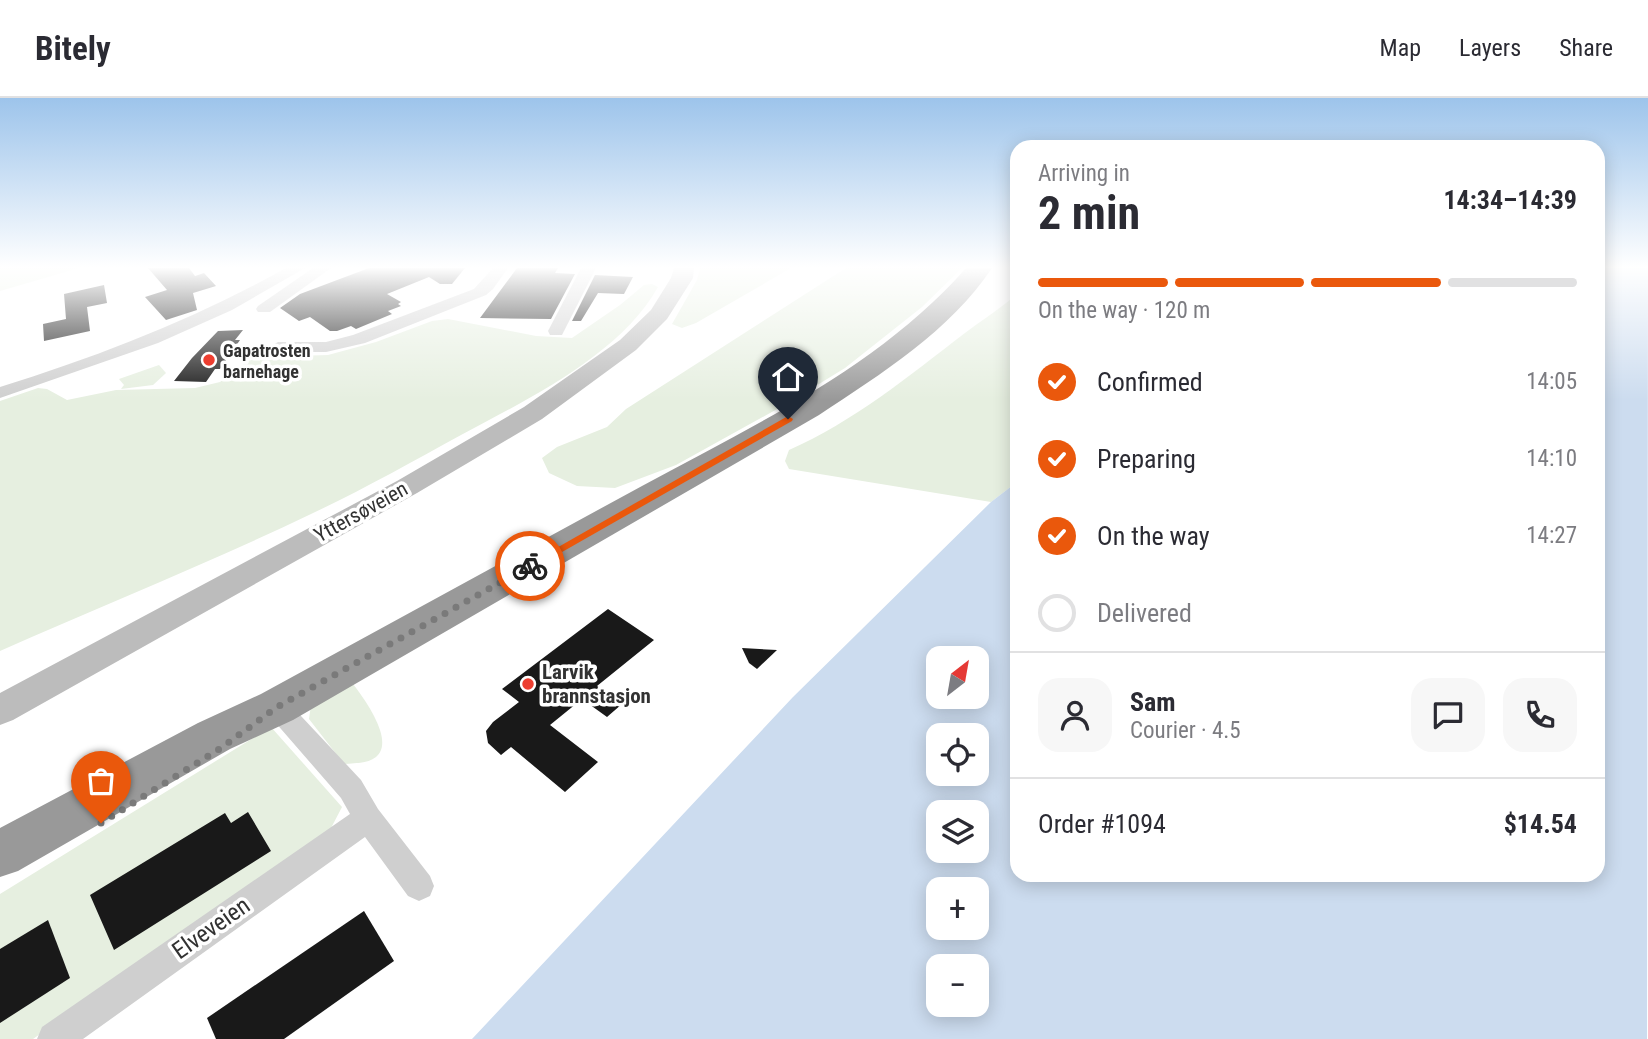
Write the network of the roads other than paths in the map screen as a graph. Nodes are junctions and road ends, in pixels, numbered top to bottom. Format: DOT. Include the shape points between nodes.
graph roads {
  1 [pos="215,312"];
  2 [pos="429,312"];
  3 [pos="566,312"];
  4 [pos="660,312"];
  5 [pos="937,312"];
  6 [pos="556,331"];
  7 [pos="278,347"];
  8 [pos="0,393"];
  9 [pos="277,707"];
  10 [pos="0,710"];
  11 [pos="368,818"];
  12 [pos="0,854"];
  13 [pos="0,883"];
  14 [pos="419,886"];
  15 [pos="54,1039"];
  1 -- 8 [label="street" via="160,338"];
  2 -- 7 [label="street" via="326,347"];
  3 -- 6 [label="street"];
  4 -- 10 [label="main road, Yttersøveien" via="628,345 533,413"];
  5 -- 9 [label="highway" via="890,352 808,408"];
  9 -- 11 [label="street" via="351,789"];
  9 -- 12 [label="highway" via="214,736"];
  9 -- 13 [label="highway" via="221,748"];
  11 -- 14 [label="street"];
  11 -- 15 [label="street, Elveveien"];
}
